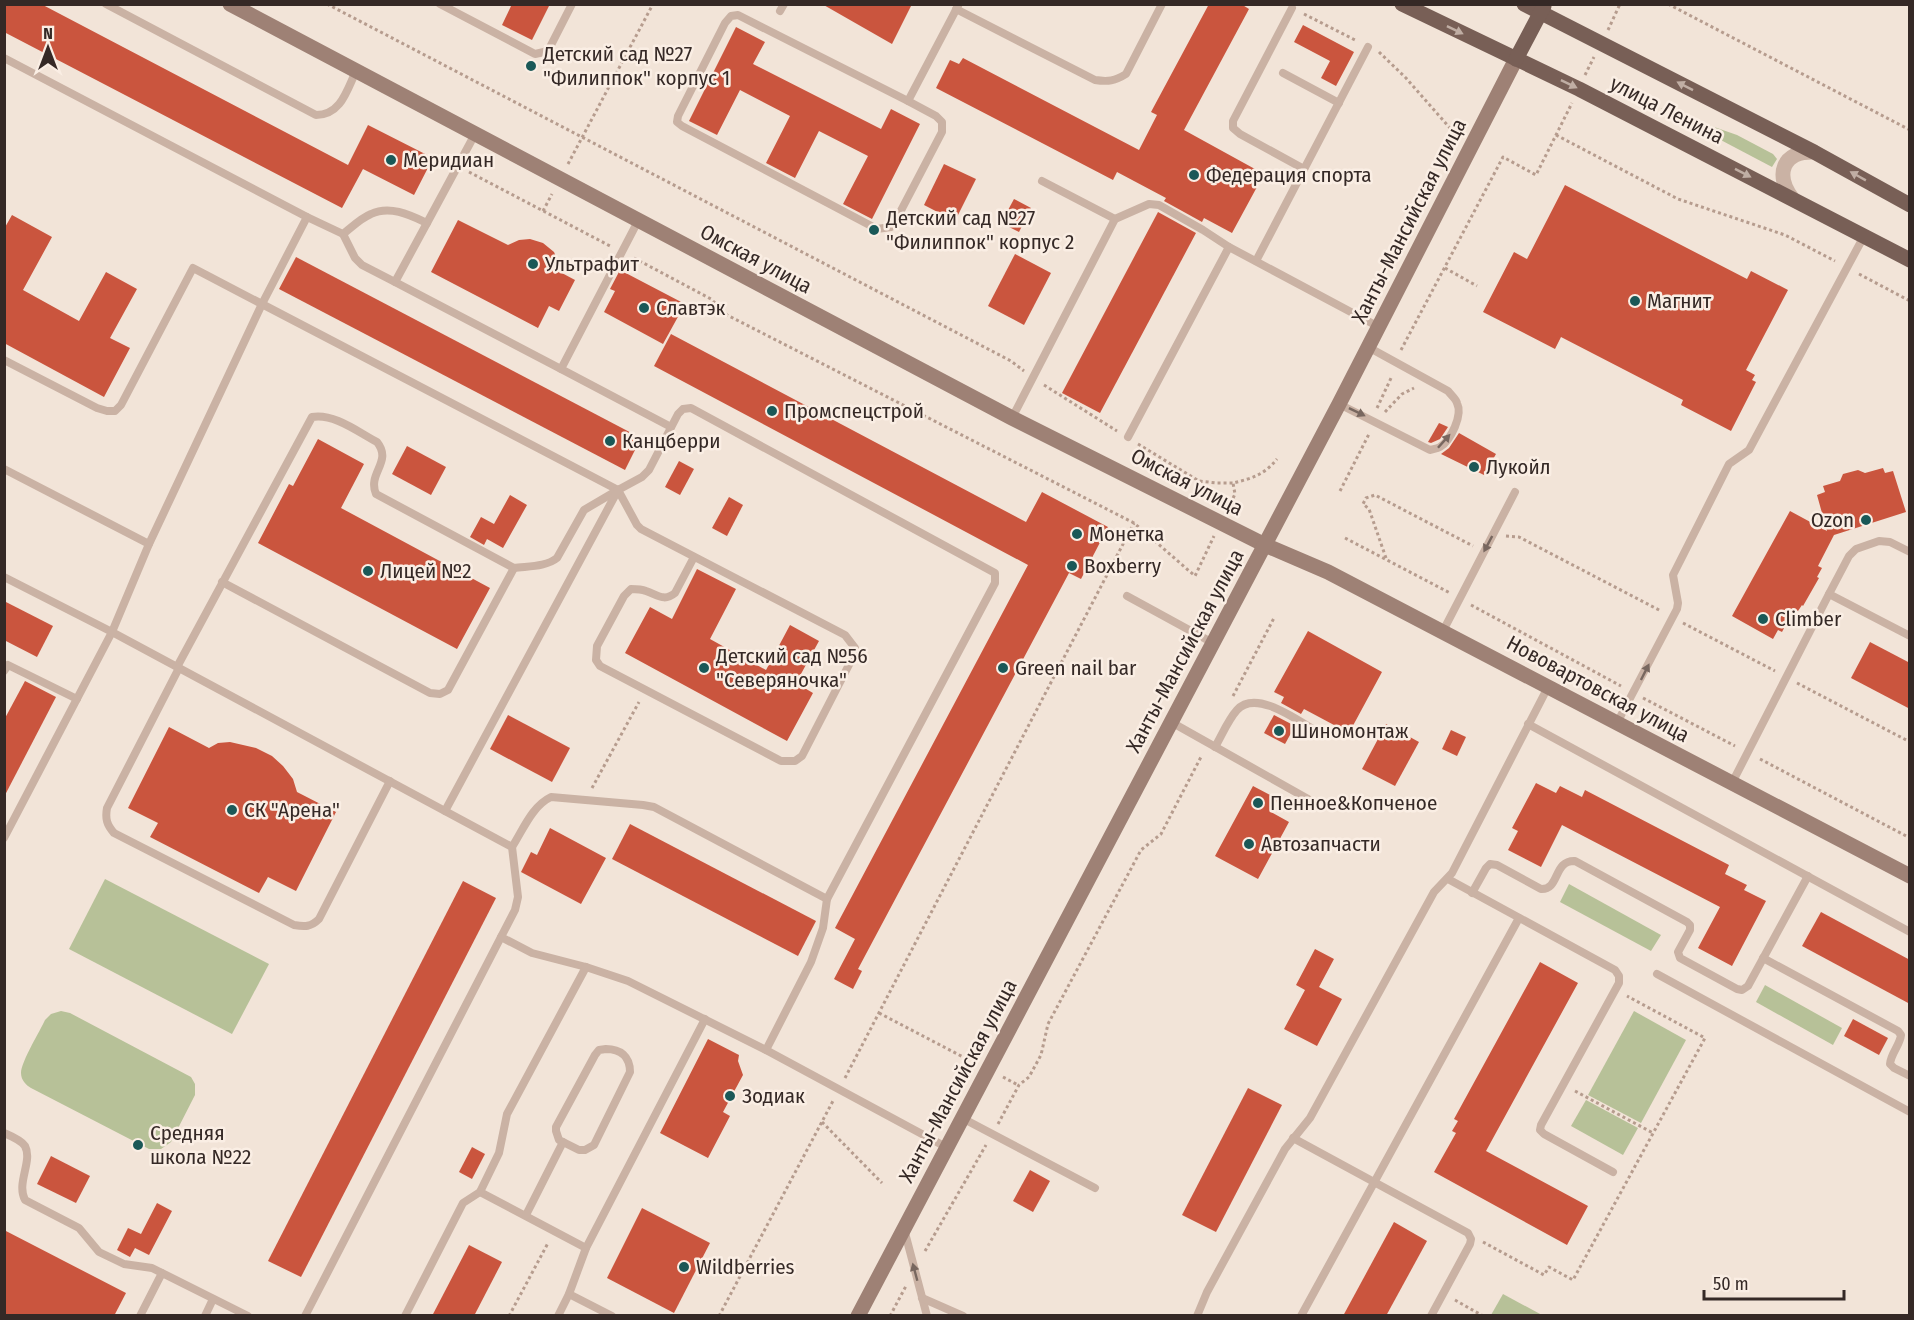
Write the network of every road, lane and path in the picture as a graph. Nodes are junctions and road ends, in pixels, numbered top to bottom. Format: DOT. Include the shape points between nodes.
graph roads {
  1 [pos="106,4"];
  2 [pos="230,4"];
  3 [pos="327,4"];
  4 [pos="440,4"];
  5 [pos="572,4"];
  6 [pos="653,4"];
  7 [pos="1162,4"];
  8 [pos="1402,4"];
  9 [pos="1524,4"];
  10 [pos="1620,4"];
  11 [pos="1668,4"];
  12 [pos="957,7"];
  13 [pos="1293,8"];
  14 [pos="1543,9"];
  15 [pos="1601,44"];
  16 [pos="1368,47"];
  17 [pos="4,58"];
  18 [pos="1516,59"];
  19 [pos="356,71"];
  20 [pos="1283,73"];
  21 [pos="1579,89"];
  22 [pos="908,101"];
  23 [pos="1339,103"];
  24 [pos="1450,128"];
  25 [pos="1910,130"];
  26 [pos="475,134"];
  27 [pos="1556,135"];
  28 [pos="582,136"];
  29 [pos="1814,152"];
  30 [pos="458,166"];
  31 [pos="1304,169"];
  32 [pos="560,179"];
  33 [pos="1042,181"];
  34 [pos="1792,198"];
  35 [pos="1910,204"];
  36 [pos="543,211"];
  37 [pos="308,217"];
  38 [pos="1115,219"];
  39 [pos="638,221"];
  40 [pos="427,223"];
  41 [pos="343,234"];
  42 [pos="1864,236"];
  43 [pos="1229,247"];
  44 [pos="623,252"];
  45 [pos="1910,260"];
  46 [pos="1256,261"];
  47 [pos="1444,268"];
  48 [pos="1847,268"];
  49 [pos="395,282"];
  50 [pos="1477,286"];
  51 [pos="1910,301"];
  52 [pos="262,304"];
  53 [pos="1379,327"];
  54 [pos="1368,347"];
  55 [pos="4,360"];
  56 [pos="1397,363"];
  57 [pos="561,369"];
  58 [pos="1033,378"];
  59 [pos="1429,381"];
  60 [pos="1339,404"];
  61 [pos="1012,418"];
  62 [pos="1375,421"];
  63 [pos="671,427"];
  64 [pos="1128,437"];
  65 [pos="4,469"];
  66 [pos="1233,483"];
  67 [pos="618,490"];
  68 [pos="1340,491"];
  69 [pos="1515,492"];
  70 [pos="1134,523"];
  71 [pos="1492,535"];
  72 [pos="150,544"];
  73 [pos="1265,545"];
  74 [pos="1484,551"];
  75 [pos="1910,552"];
  76 [pos="694,557"];
  77 [pos="1386,559"];
  78 [pos="514,568"];
  79 [pos="1195,576"];
  80 [pos="4,577"];
  81 [pos="222,582"];
  82 [pos="1829,594"];
  83 [pos="1127,596"];
  84 [pos="1274,618"];
  85 [pos="1673,618"];
  86 [pos="1443,631"];
  87 [pos="112,632"];
  88 [pos="1910,636"];
  89 [pos="1213,643"];
  90 [pos="178,667"];
  91 [pos="4,671"];
  92 [pos="1786,677"];
  93 [pos="1548,687"];
  94 [pos="646,690"];
  95 [pos="77,699"];
  96 [pos="1231,701"];
  97 [pos="1171,722"];
  98 [pos="1617,723"];
  99 [pos="1528,724"];
  100 [pos="1316,731"];
  101 [pos="1910,742"];
  102 [pos="1212,745"];
  103 [pos="390,781"];
  104 [pos="1732,783"];
  105 [pos="1308,799"];
  106 [pos="586,800"];
  107 [pos="445,811"];
  108 [pos="4,838"];
  109 [pos="512,848"];
  110 [pos="1808,876"];
  111 [pos="1910,876"];
  112 [pos="1448,879"];
  113 [pos="1472,892"];
  114 [pos="827,899"];
  115 [pos="1519,918"];
  116 [pos="1910,932"];
  117 [pos="501,937"];
  118 [pos="1763,958"];
  119 [pos="586,966"];
  120 [pos="1657,974"];
  121 [pos="1615,990"];
  122 [pos="879,1013"];
  123 [pos="705,1019"];
  124 [pos="766,1050"];
  125 [pos="965,1058"];
  126 [pos="1001,1076"];
  127 [pos="1910,1076"];
  128 [pos="1019,1085"];
  129 [pos="1563,1085"];
  130 [pos="839,1089"];
  131 [pos="1910,1112"];
  132 [pos="962,1118"];
  133 [pos="822,1122"];
  134 [pos="4,1133"];
  135 [pos="993,1133"];
  136 [pos="1653,1133"];
  137 [pos="1293,1138"];
  138 [pos="563,1142"];
  139 [pos="946,1147"];
  140 [pos="1613,1172"];
  141 [pos="1374,1182"];
  142 [pos="882,1183"];
  143 [pos="1095,1188"];
  144 [pos="480,1192"];
  145 [pos="526,1215"];
  146 [pos="904,1228"];
  147 [pos="555,1231"];
  148 [pos="1471,1239"];
  149 [pos="586,1248"];
  150 [pos="914,1270"];
  151 [pos="162,1273"];
  152 [pos="569,1294"];
  153 [pos="1443,1294"];
  154 [pos="922,1298"];
  155 [pos="213,1299"];
  156 [pos="140,1316"];
  157 [pos="205,1316"];
  158 [pos="248,1316"];
  159 [pos="305,1316"];
  160 [pos="405,1316"];
  161 [pos="509,1316"];
  162 [pos="558,1316"];
  163 [pos="612,1316"];
  164 [pos="719,1316"];
  165 [pos="858,1316"];
  166 [pos="890,1316"];
  167 [pos="927,1316"];
  168 [pos="963,1316"];
  169 [pos="1197,1316"];
  170 [pos="1301,1316"];
  171 [pos="1431,1316"];
  172 [pos="1483,1316"];
  1 -- 19 [label="lane" via="316,115 334,111"];
  2 -- 19 [label="main road, Омская улица"];
  3 -- 28 [label="path"];
  4 -- 5 [label="lane" via="540,54 549,49"];
  6 -- 28 [label="path"];
  7 -- 12 [label="lane" via="1126,74 1107,82 1095,80"];
  8 -- 18 [label="main road, улица Ленина, one-way"];
  9 -- 14 [label="main road, улица Ленина"];
  10 -- 15 [label="path"];
  11 -- 25 [label="path"];
  12 -- 22 [label="lane"];
  13 -- 16 [label="path"];
  13 -- 31 [label="lane" via="1233,121 1233,128"];
  14 -- 15 [label="main road, улица Ленина"];
  14 -- 18 [label="main road, Ханты-Мансийская улица"];
  15 -- 21 [label="path"];
  29 -- 15 [label="main road, улица Ленина, one-way"];
  16 -- 23 [label="lane"];
  16 -- 24 [label="path" via="1383,54"];
  17 -- 37 [label="lane"];
  18 -- 21 [label="main road, улица Ленина, one-way"];
  18 -- 53 [label="main road, Ханты-Мансийская улица"];
  19 -- 26 [label="main road, Омская улица"];
  20 -- 23 [label="lane"];
  21 -- 27 [label="path"];
  21 -- 34 [label="main road, улица Ленина, one-way"];
  22 -- 22 [label="lane" via="936,116 943,127 895,222 884,229 877,229 678,122 725,23 738,15"];
  23 -- 31 [label="lane"];
  26 -- 30 [label="lane"];
  26 -- 32 [label="main road, Омская улица"];
  27 -- 47 [label="path" via="1536,175 1503,157"];
  27 -- 48 [label="path" via="1678,199 1785,235"];
  28 -- 32 [label="path"];
  28 -- 58 [label="path" via="1011,361"];
  29 -- 34 [label="street" via="1792,156 1784,168 1783,181"];
  35 -- 29 [label="main road, улица Ленина, one-way"];
  30 -- 36 [label="path"];
  30 -- 40 [label="lane"];
  31 -- 46 [label="lane"];
  32 -- 36 [label="path"];
  32 -- 39 [label="main road, Омская улица"];
  33 -- 38 [label="lane"];
  34 -- 42 [label="main road, улица Ленина"];
  36 -- 44 [label="path"];
  37 -- 41 [label="lane"];
  37 -- 52 [label="lane"];
  38 -- 43 [label="lane" via="1149,204 1159,205"];
  38 -- 58 [label="lane"];
  39 -- 44 [label="lane"];
  39 -- 61 [label="main road, Омская улица"];
  40 -- 41 [label="lane" via="387,210 371,213"];
  40 -- 49 [label="lane"];
  41 -- 49 [label="lane" via="362,265"];
  42 -- 45 [label="main road, улица Ленина"];
  42 -- 48 [label="lane"];
  43 -- 46 [label="lane"];
  43 -- 64 [label="lane"];
  44 -- 57 [label="lane"];
  44 -- 70 [label="path" via="711,299 726,315"];
  46 -- 53 [label="lane"];
  47 -- 50 [label="path"];
  47 -- 56 [label="path"];
  48 -- 51 [label="path"];
  48 -- 85 [label="lane" via="1749,450 1729,464 1673,574 1678,603"];
  49 -- 57 [label="lane"];
  52 -- 55 [label="lane" via="193,268 115,411 97,408"];
  52 -- 67 [label="lane"];
  52 -- 72 [label="lane"];
  53 -- 54 [label="main road, Ханты-Мансийская улица"];
  54 -- 56 [label="lane"];
  54 -- 60 [label="main road, Ханты-Мансийская улица"];
  56 -- 59 [label="lane"];
  56 -- 62 [label="path" via="1377,407"];
  57 -- 63 [label="lane"];
  58 -- 61 [label="lane"];
  58 -- 64 [label="path"];
  59 -- 62 [label="path" via="1402,394"];
  62 -- 59 [label="lane, one-way" via="1430,450 1439,448 1447,440 1459,410 1448,392"];
  60 -- 62 [label="lane, one-way"];
  60 -- 73 [label="main road, Ханты-Мансийская улица"];
  61 -- 73 [label="main road, Омская улица"];
  62 -- 68 [label="path"];
  63 -- 67 [label="lane" via="650,470"];
  63 -- 114 [label="lane" via="683,409 691,408 995,573 995,583"];
  64 -- 66 [label="path" via="1199,481"];
  65 -- 72 [label="lane"];
  67 -- 76 [label="lane" via="637,525"];
  67 -- 78 [label="lane" via="584,510 553,561"];
  67 -- 107 [label="lane"];
  69 -- 71 [label="lane"];
  70 -- 79 [label="path"];
  70 -- 122 [label="path"];
  71 -- 74 [label="lane, one-way"];
  71 -- 85 [label="path" via="1519,537"];
  72 -- 87 [label="lane"];
  73 -- 86 [label="main road, Нововартовская улица" via="1328,572"];
  73 -- 89 [label="main road, Ханты-Мансийская улица"];
  74 -- 77 [label="path" via="1375,495 1363,504 1370,509"];
  74 -- 86 [label="lane"];
  75 -- 82 [label="lane" via="1879,541 1856,549"];
  76 -- 94 [label="lane" via="670,597 638,589 624,596 597,646 596,660 600,666"];
  76 -- 94 [label="lane" via="845,635 855,648 854,655 802,756 788,763"];
  78 -- 81 [label="lane" via="448,690 440,694 430,693"];
  78 -- 81 [label="lane" via="376,494 374,479 383,457 382,449 377,442 321,415 307,423"];
  80 -- 87 [label="lane"];
  81 -- 90 [label="lane"];
  82 -- 88 [label="lane"];
  82 -- 92 [label="lane"];
  83 -- 89 [label="lane"];
  84 -- 96 [label="path"];
  85 -- 92 [label="path"];
  98 -- 85 [label="lane, one-way"];
  86 -- 93 [label="main road, Нововартовская улица"];
  87 -- 90 [label="lane"];
  87 -- 95 [label="lane"];
  89 -- 97 [label="main road, Ханты-Мансийская улица"];
  90 -- 103 [label="lane"];
  90 -- 103 [label="lane" via="107,808 105,817 114,833 294,926 312,926"];
  91 -- 95 [label="lane" via="8,665"];
  92 -- 101 [label="path"];
  92 -- 104 [label="lane"];
  93 -- 98 [label="main road, Нововартовская улица"];
  93 -- 99 [label="lane"];
  94 -- 106 [label="path"];
  95 -- 108 [label="lane"];
  97 -- 102 [label="lane"];
  97 -- 132 [label="main road, Ханты-Мансийская улица"];
  98 -- 104 [label="main road, Нововартовская улица"];
  99 -- 110 [label="lane"];
  99 -- 112 [label="lane"];
  100 -- 102 [label="lane" via="1263,703 1245,703"];
  102 -- 105 [label="lane"];
  102 -- 128 [label="path" via="1161,834 1141,850 1048,1024 1041,1055 1029,1077"];
  103 -- 107 [label="lane"];
  104 -- 111 [label="main road, Нововартовская улица"];
  106 -- 109 [label="lane" via="551,797 543,801"];
  106 -- 114 [label="lane" via="654,807"];
  107 -- 109 [label="lane"];
  109 -- 117 [label="lane" via="518,897"];
  110 -- 116 [label="lane"];
  110 -- 118 [label="lane"];
  112 -- 113 [label="lane"];
  112 -- 137 [label="lane" via="1434,892 1310,1118"];
  113 -- 115 [label="lane"];
  113 -- 118 [label="lane" via="1490,864 1546,890 1563,864 1575,861 1687,922 1690,930 1678,952 1680,958 1737,989 1748,986"];
  114 -- 124 [label="lane" via="824,928 811,963"];
  115 -- 121 [label="lane" via="1615,970 1619,976"];
  115 -- 141 [label="lane"];
  117 -- 119 [label="lane" via="532,952"];
  117 -- 159 [label="lane"];
  118 -- 127 [label="lane" via="1898,1031 1900,1040 1890,1064"];
  119 -- 123 [label="lane" via="628,981"];
  119 -- 144 [label="lane" via="507,1114 498,1153"];
  120 -- 131 [label="lane"];
  121 -- 129 [label="lane"];
  121 -- 136 [label="path" via="1705,1038"];
  122 -- 125 [label="path"];
  122 -- 130 [label="path"];
  123 -- 124 [label="lane"];
  123 -- 149 [label="lane"];
  124 -- 130 [label="lane"];
  126 -- 128 [label="path"];
  128 -- 135 [label="path"];
  129 -- 136 [label="path"];
  129 -- 140 [label="lane" via="1540,1130"];
  130 -- 133 [label="path"];
  130 -- 139 [label="lane"];
  132 -- 135 [label="lane"];
  132 -- 139 [label="main road, Ханты-Мансийская улица"];
  133 -- 142 [label="path"];
  133 -- 164 [label="path"];
  134 -- 151 [label="lane" via="25,1146 25,1200 79,1228 99,1252 124,1264"];
  135 -- 143 [label="lane"];
  135 -- 150 [label="path"];
  136 -- 148 [label="path" via="1573,1280 1549,1266 1544,1275"];
  137 -- 141 [label="lane"];
  137 -- 169 [label="lane"];
  138 -- 138 [label="lane" via="556,1127 595,1055 606,1049 624,1054 630,1072 594,1145 579,1150"];
  138 -- 145 [label="lane"];
  139 -- 146 [label="main road, Ханты-Мансийская улица"];
  141 -- 148 [label="lane" via="1467,1233"];
  141 -- 170 [label="lane"];
  144 -- 145 [label="lane"];
  144 -- 160 [label="lane" via="463,1203"];
  145 -- 147 [label="lane"];
  146 -- 150 [label="lane"];
  146 -- 165 [label="main road, Ханты-Мансийская улица"];
  147 -- 149 [label="lane"];
  147 -- 161 [label="path"];
  148 -- 153 [label="lane"];
  149 -- 152 [label="lane"];
  154 -- 150 [label="lane, one-way"];
  150 -- 166 [label="path"];
  151 -- 155 [label="lane"];
  151 -- 156 [label="lane"];
  152 -- 162 [label="lane"];
  152 -- 163 [label="lane"];
  153 -- 171 [label="lane"];
  153 -- 172 [label="path"];
  154 -- 167 [label="lane"];
  154 -- 168 [label="lane"];
  155 -- 157 [label="lane"];
  155 -- 158 [label="lane"];
}
